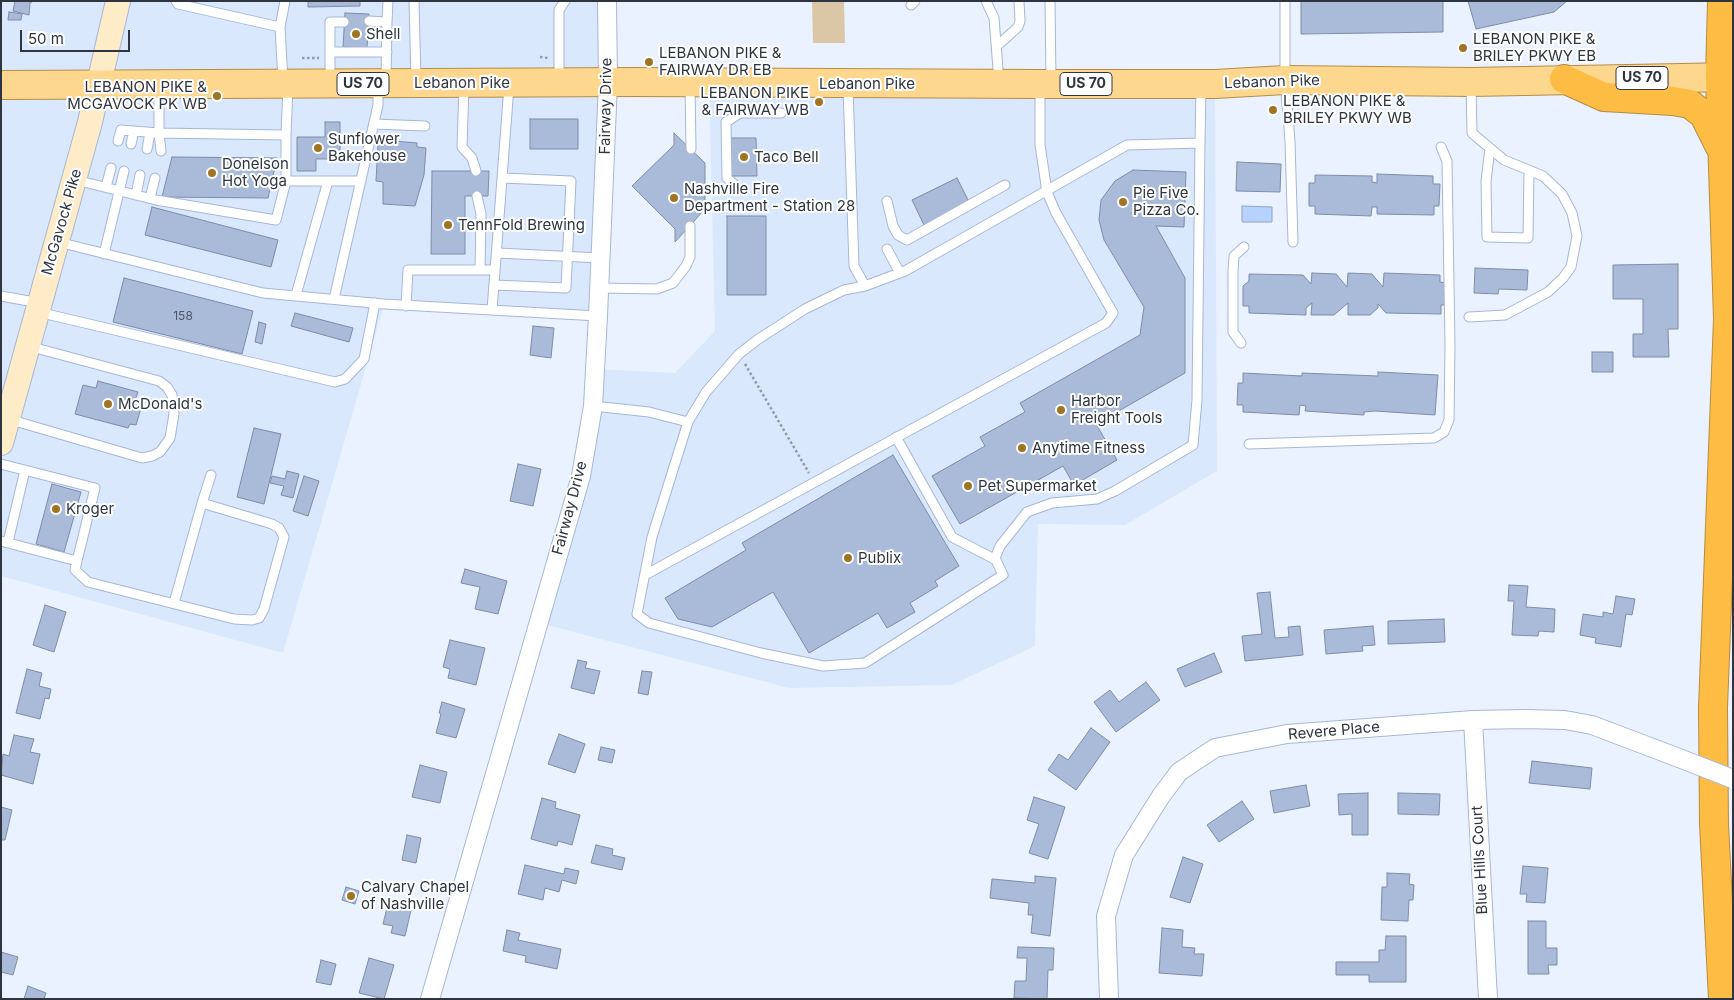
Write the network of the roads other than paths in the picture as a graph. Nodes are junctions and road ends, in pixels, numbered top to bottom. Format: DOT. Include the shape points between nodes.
graph roads {
  1 [pos="118,1"];
  2 [pos="176,1"];
  3 [pos="285,1"];
  4 [pos="388,1"];
  5 [pos="414,1"];
  6 [pos="565,1"];
  7 [pos="607,1"];
  8 [pos="986,1"];
  9 [pos="1019,1"];
  10 [pos="1050,1"];
  11 [pos="1284,1"];
  12 [pos="1722,1"];
  13 [pos="369,21"];
  14 [pos="344,22"];
  15 [pos="387,22"];
  16 [pos="280,27"];
  17 [pos="997,46"];
  18 [pos="330,52"];
  19 [pos="387,52"];
  20 [pos="1726,77"];
  21 [pos="1564,79"];
  22 [pos="1285,80"];
  23 [pos="608,82"];
  24 [pos="1471,82"];
  25 [pos="286,83"];
  26 [pos="416,83"];
  27 [pos="464,83"];
  28 [pos="509,83"];
  29 [pos="559,83"];
  30 [pos="690,83"];
  31 [pos="1201,83"];
  32 [pos="100,84"];
  33 [pos="159,84"];
  34 [pos="330,84"];
  35 [pos="382,84"];
  36 [pos="848,84"];
  37 [pos="999,84"];
  38 [pos="1046,84"];
  39 [pos="1,85"];
  40 [pos="781,113"];
  41 [pos="374,124"];
  42 [pos="425,126"];
  43 [pos="134,131"];
  44 [pos="155,133"];
  45 [pos="286,135"];
  46 [pos="118,141"];
  47 [pos="1200,142"];
  48 [pos="131,144"];
  49 [pos="147,148"];
  50 [pos="1442,148"];
  51 [pos="1490,148"];
  52 [pos="691,149"];
  53 [pos="161,151"];
  54 [pos="1723,152"];
  55 [pos="111,168"];
  56 [pos="1529,170"];
  57 [pos="124,171"];
  58 [pos="476,171"];
  59 [pos="140,175"];
  60 [pos="155,178"];
  61 [pos="502,178"];
  62 [pos="74,179"];
  63 [pos="286,181"];
  64 [pos="328,181"];
  65 [pos="361,181"];
  66 [pos="1005,185"];
  67 [pos="736,186"];
  68 [pos="106,187"];
  69 [pos="120,190"];
  70 [pos="1047,192"];
  71 [pos="136,194"];
  72 [pos="477,196"];
  73 [pos="153,199"];
  74 [pos="887,201"];
  75 [pos="690,226"];
  76 [pos="56,242"];
  77 [pos="1293,242"];
  78 [pos="1244,247"];
  79 [pos="887,249"];
  80 [pos="496,253"];
  81 [pos="104,254"];
  82 [pos="567,256"];
  83 [pos="601,258"];
  84 [pos="480,270"];
  85 [pos="495,270"];
  86 [pos="900,273"];
  87 [pos="494,285"];
  88 [pos="865,286"];
  89 [pos="599,288"];
  90 [pos="1,296"];
  91 [pos="296,296"];
  92 [pos="334,299"];
  93 [pos="375,303"];
  94 [pos="406,306"];
  95 [pos="39,307"];
  96 [pos="492,310"];
  97 [pos="598,316"];
  98 [pos="1469,317"];
  99 [pos="1242,343"];
  100 [pos="28,346"];
  101 [pos="593,406"];
  102 [pos="8,419"];
  103 [pos="688,422"];
  104 [pos="896,436"];
  105 [pos="1,442"];
  106 [pos="1249,444"];
  107 [pos="1,464"];
  108 [pos="25,470"];
  109 [pos="211,475"];
  110 [pos="202,503"];
  111 [pos="4,542"];
  112 [pos="77,560"];
  113 [pos="996,560"];
  114 [pos="645,574"];
  115 [pos="174,602"];
  116 [pos="1473,720"];
  117 [pos="1733,779"];
  118 [pos="430,999"];
  119 [pos="1109,999"];
  120 [pos="1488,999"];
  121 [pos="1723,999"];
  1 -- 32 [label="main road, McGavock Pike"];
  2 -- 16 [label="lane"];
  3 -- 16 [label="lane"];
  4 -- 15 [label="lane"];
  5 -- 26 [label="lane"];
  6 -- 29 [label="lane" via="559,10"];
  7 -- 23 [label="street, Fairway Drive"];
  8 -- 17 [label="lane" via="994,18"];
  9 -- 17 [label="lane" via="1018,27"];
  10 -- 38 [label="lane"];
  11 -- 22 [label="lane"];
  12 -- 20 [label="highway"];
  13 -- 15 [label="lane"];
  14 -- 18 [label="lane" via="330,22"];
  15 -- 19 [label="lane"];
  16 -- 25 [label="lane"];
  17 -- 37 [label="lane"];
  18 -- 19 [label="lane"];
  18 -- 34 [label="lane"];
  19 -- 35 [label="lane"];
  20 -- 21 [label="main road, Lebanon Pike / US 70"];
  20 -- 54 [label="highway"];
  21 -- 24 [label="main road, Lebanon Pike / US 70"];
  21 -- 54 [label="highway" via="1604,97 1690,104 1704,114"];
  22 -- 24 [label="main road, Lebanon Pike / US 70"];
  22 -- 31 [label="main road, Lebanon Pike / US 70"];
  22 -- 77 [label="lane"];
  23 -- 29 [label="main road, Lebanon Pike / US 70"];
  23 -- 30 [label="main road, Lebanon Pike / US 70"];
  23 -- 83 [label="street, Fairway Drive"];
  24 -- 51 [label="lane" via="1472,132"];
  25 -- 33 [label="main road, Lebanon Pike / US 70"];
  25 -- 34 [label="main road, Lebanon Pike / US 70"];
  25 -- 45 [label="lane"];
  26 -- 27 [label="main road, Lebanon Pike / US 70"];
  26 -- 35 [label="main road, Lebanon Pike / US 70"];
  27 -- 28 [label="main road, Lebanon Pike / US 70"];
  27 -- 58 [label="lane" via="462,147 469,153"];
  28 -- 29 [label="main road, Lebanon Pike / US 70"];
  28 -- 61 [label="lane"];
  30 -- 36 [label="main road, Lebanon Pike / US 70"];
  30 -- 52 [label="lane"];
  31 -- 38 [label="main road, Lebanon Pike / US 70"];
  31 -- 47 [label="lane"];
  32 -- 33 [label="main road, Lebanon Pike / US 70"];
  32 -- 39 [label="main road, Lebanon Pike / US 70"];
  32 -- 62 [label="main road, McGavock Pike"];
  33 -- 44 [label="lane"];
  34 -- 35 [label="main road, Lebanon Pike / US 70"];
  35 -- 41 [label="lane"];
  36 -- 37 [label="main road, Lebanon Pike / US 70"];
  36 -- 88 [label="lane" via="854,266"];
  37 -- 38 [label="main road, Lebanon Pike / US 70"];
  38 -- 70 [label="lane" via="1040,145"];
  40 -- 67 [label="lane" via="740,113 726,122 727,178"];
  41 -- 42 [label="lane"];
  41 -- 65 [label="lane"];
  43 -- 44 [label="lane"];
  43 -- 46 [label="lane" via="121,130"];
  43 -- 48 [label="lane"];
  44 -- 45 [label="lane"];
  44 -- 49 [label="lane"];
  44 -- 53 [label="lane"];
  45 -- 63 [label="lane"];
  47 -- 70 [label="lane" via="1126,145"];
  47 -- 113 [label="lane" via="1194,445 1097,499 1052,502 1027,512 1000,546"];
  50 -- 106 [label="lane" via="1447,160 1450,345 1448,420 1444,432 1434,438"];
  51 -- 56 [label="lane" via="1504,160"];
  51 -- 56 [label="lane" via="1486,181 1487,238 1528,238"];
  54 -- 121 [label="highway" via="1728,319 1713,708 1714,832"];
  55 -- 68 [label="lane"];
  56 -- 98 [label="lane" via="1543,176 1562,194 1572,213 1577,236 1571,268 1548,292 1506,315"];
  57 -- 69 [label="lane"];
  59 -- 71 [label="lane"];
  60 -- 73 [label="lane"];
  61 -- 80 [label="lane"];
  61 -- 82 [label="lane" via="571,181"];
  62 -- 68 [label="lane"];
  62 -- 76 [label="main road, McGavock Pike"];
  63 -- 64 [label="lane"];
  63 -- 73 [label="lane" via="276,220"];
  64 -- 65 [label="lane"];
  64 -- 91 [label="lane"];
  65 -- 92 [label="lane"];
  66 -- 74 [label="lane" via="907,240 898,235 893,226"];
  68 -- 69 [label="lane"];
  69 -- 71 [label="lane"];
  69 -- 81 [label="lane"];
  70 -- 86 [label="lane"];
  70 -- 104 [label="lane" via="1114,313 1106,323"];
  71 -- 73 [label="lane"];
  72 -- 84 [label="lane" via="481,214"];
  75 -- 89 [label="lane" via="690,257 673,283 657,289"];
  76 -- 81 [label="lane"];
  76 -- 95 [label="main road, McGavock Pike"];
  78 -- 99 [label="lane" via="1234,256 1233,271 1233,332"];
  79 -- 86 [label="lane"];
  80 -- 82 [label="lane"];
  80 -- 85 [label="lane"];
  81 -- 91 [label="lane" via="263,292"];
  82 -- 83 [label="lane"];
  82 -- 87 [label="lane" via="566,288"];
  83 -- 89 [label="street, Fairway Drive"];
  84 -- 85 [label="lane"];
  84 -- 94 [label="lane" via="408,270"];
  85 -- 87 [label="lane"];
  86 -- 88 [label="lane"];
  87 -- 96 [label="lane"];
  88 -- 103 [label="lane" via="844,290 805,309 757,340 739,354 706,392"];
  89 -- 97 [label="street, Fairway Drive"];
  90 -- 95 [label="lane"];
  91 -- 92 [label="lane"];
  92 -- 93 [label="lane"];
  93 -- 94 [label="lane"];
  93 -- 95 [label="lane" via="364,359 345,378 335,382"];
  94 -- 96 [label="lane"];
  95 -- 100 [label="main road, McGavock Pike"];
  96 -- 97 [label="lane"];
  97 -- 101 [label="street, Fairway Drive"];
  100 -- 102 [label="main road, McGavock Pike"];
  100 -- 102 [label="lane" via="163,384 172,395 174,405 170,438 160,452 142,458"];
  101 -- 103 [label="lane" via="649,412"];
  101 -- 118 [label="street, Fairway Drive" via="581,476"];
  102 -- 105 [label="main road, McGavock Pike"];
  103 -- 114 [label="lane" via="652,537"];
  104 -- 113 [label="lane" via="952,537"];
  104 -- 114 [label="lane"];
  107 -- 108 [label="lane"];
  108 -- 111 [label="lane"];
  108 -- 112 [label="lane" via="96,488"];
  109 -- 110 [label="lane"];
  110 -- 115 [label="lane"];
  110 -- 115 [label="lane" via="279,528 284,537 264,609 259,618 234,619"];
  111 -- 112 [label="lane"];
  112 -- 115 [label="lane" via="75,570 88,582"];
  113 -- 114 [label="lane" via="1003,575 865,663 823,666 649,623 637,614"];
  116 -- 117 [label="street, Revere Place, bridge" via="1565,720 1609,731"];
  116 -- 119 [label="street, Revere Place" via="1287,734 1215,748 1180,772 1156,803 1124,855 1106,916"];
  116 -- 120 [label="street, Blue Hills Court"];
}
